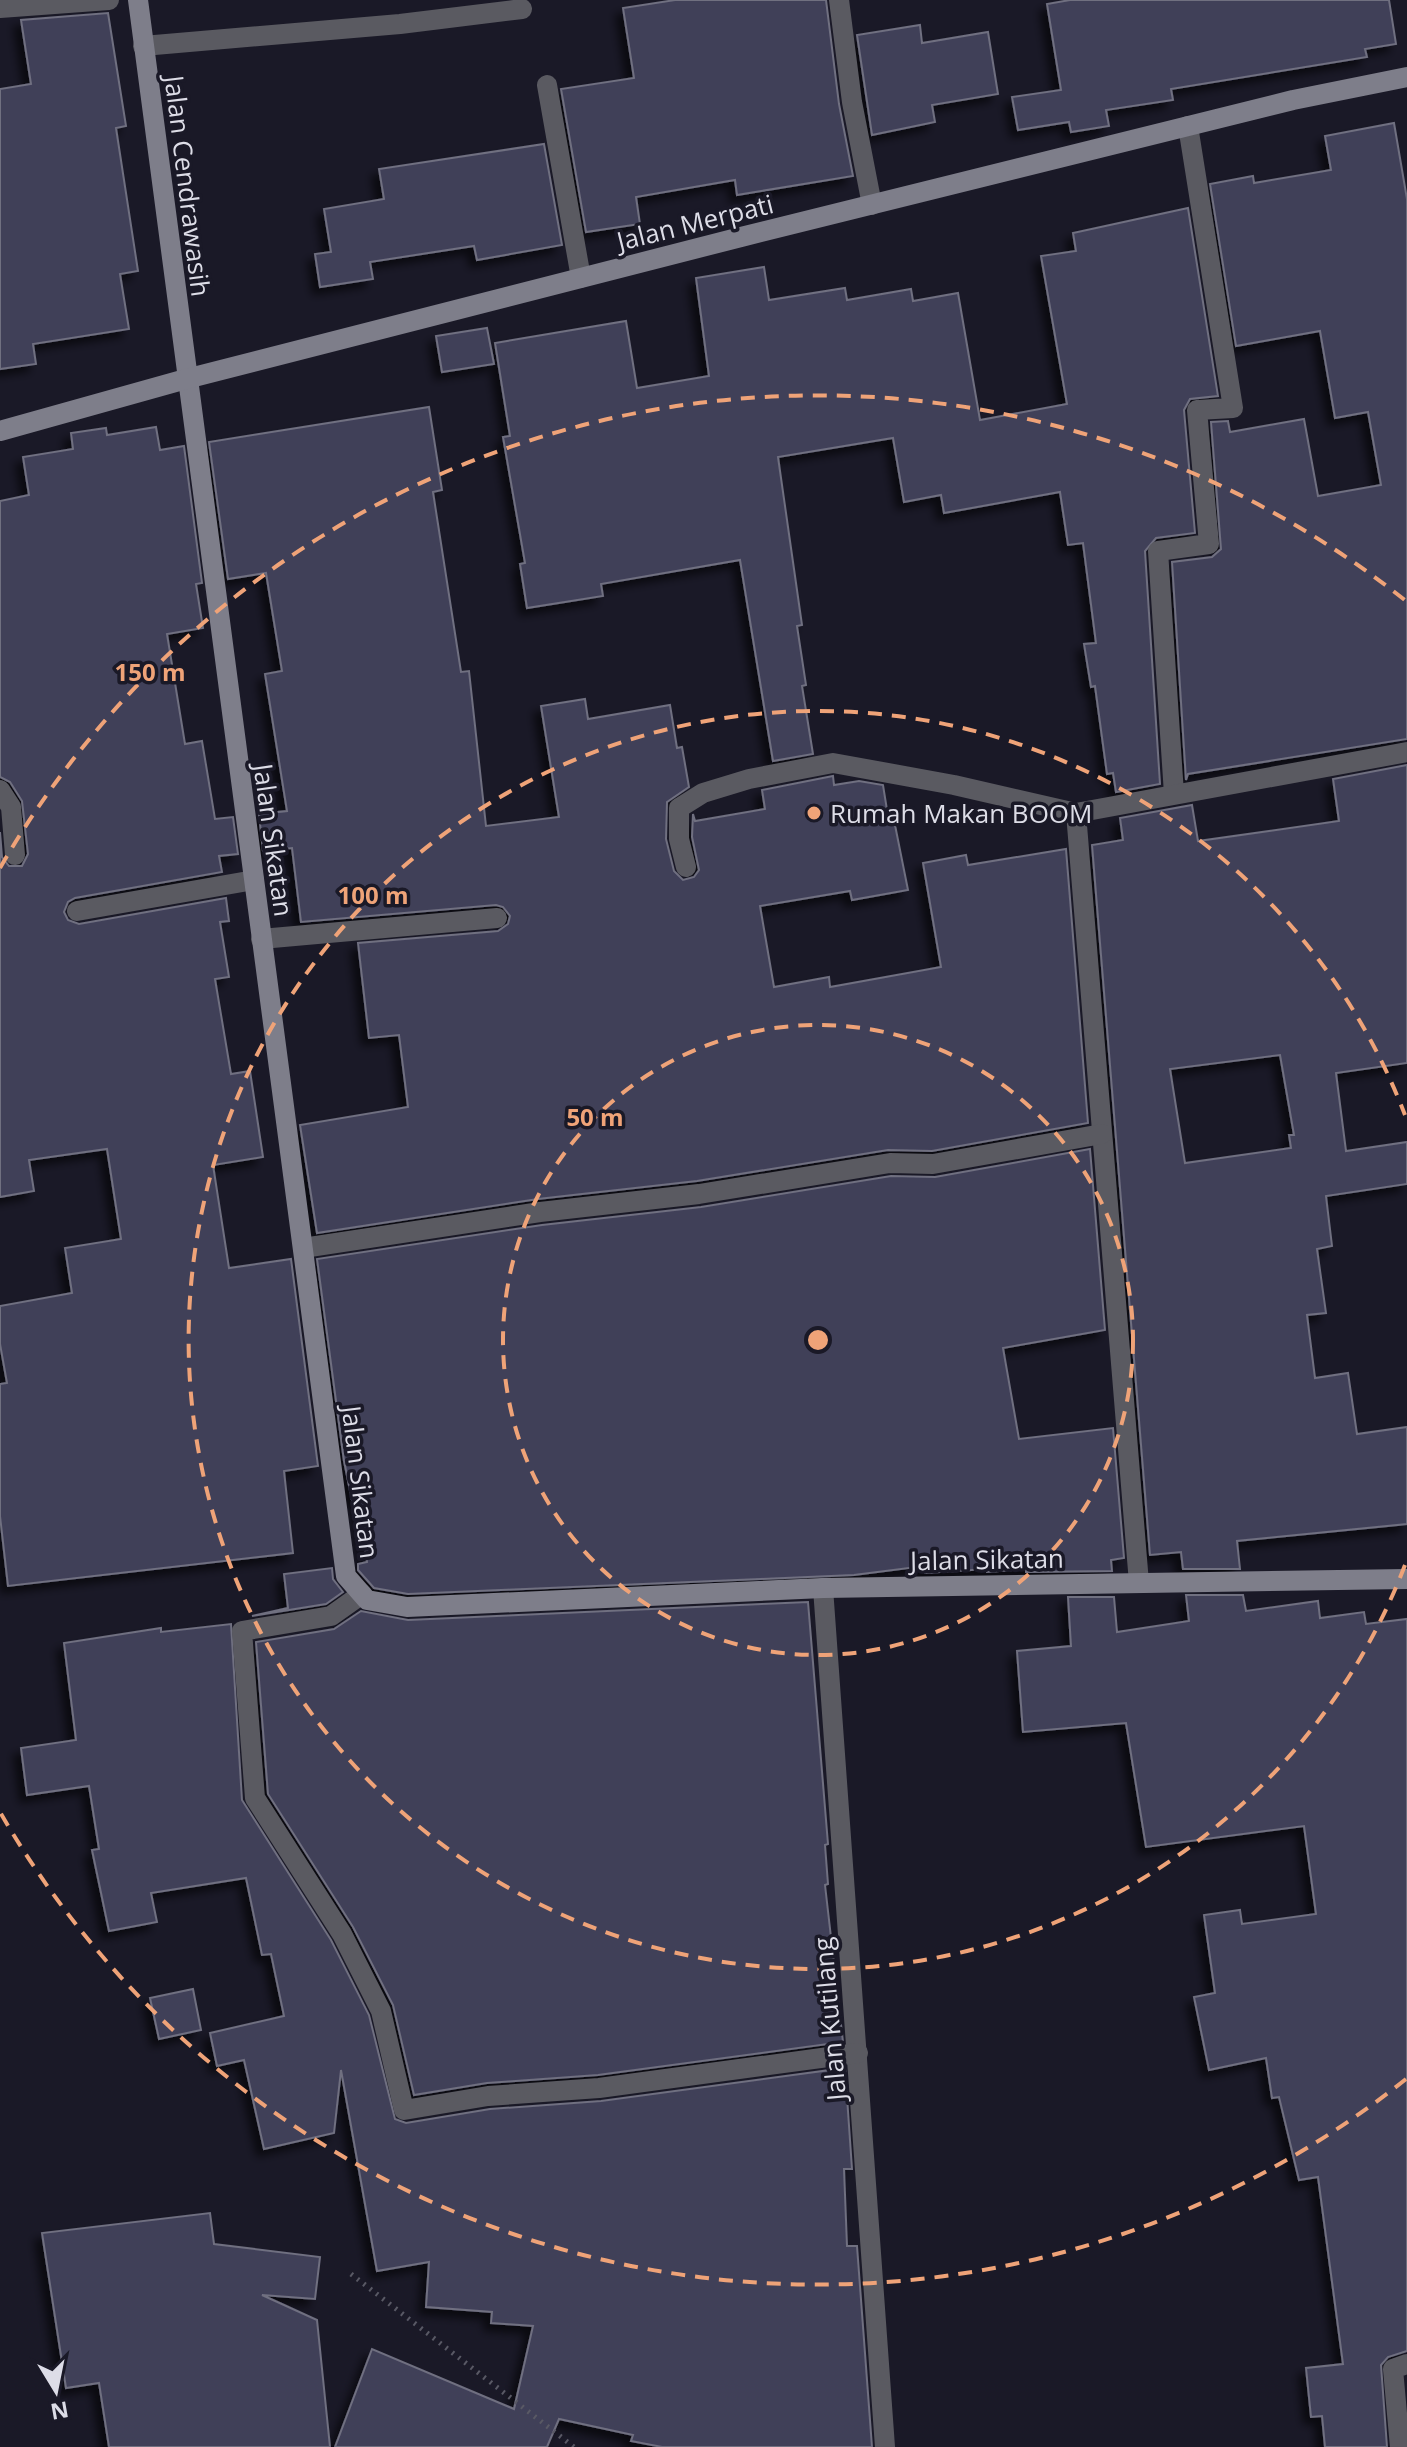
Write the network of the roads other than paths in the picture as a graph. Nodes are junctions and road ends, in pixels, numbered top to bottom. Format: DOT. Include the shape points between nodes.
graph roads {
  1 [pos="109,0"];
  2 [pos="138,0"];
  3 [pos="839,0"];
  4 [pos="0,8"];
  5 [pos="522,9"];
  6 [pos="143,46"];
  7 [pos="1407,77"];
  8 [pos="547,85"];
  9 [pos="1188,126"];
  10 [pos="872,205"];
  11 [pos="581,278"];
  12 [pos="186,379"];
  13 [pos="0,431"];
  14 [pos="1407,752"];
  15 [pos="0,790"];
  16 [pos="1174,794"];
  17 [pos="1076,813"];
  18 [pos="15,855"];
  19 [pos="686,867"];
  20 [pos="254,880"];
  21 [pos="77,911"];
  22 [pos="497,918"];
  23 [pos="261,939"];
  24 [pos="1102,1134"];
  25 [pos="303,1248"];
  26 [pos="1407,1579"];
  27 [pos="1139,1583"];
  28 [pos="823,1588"];
  29 [pos="362,1594"];
  30 [pos="858,2053"];
  31 [pos="1407,2364"];
  32 [pos="885,2447"];
  33 [pos="1400,2447"];
  1 -- 4 [label="street"];
  2 -- 6 [label="street, Jalan Cendrawasih"];
  3 -- 10 [label="street"];
  5 -- 6 [label="street"];
  6 -- 12 [label="street, Jalan Cendrawasih"];
  7 -- 9 [label="street, Jalan Merpati"];
  8 -- 11 [label="street"];
  9 -- 10 [label="street, Jalan Merpati"];
  9 -- 16 [label="street" via="1233,408 1197,410 1209,544 1158,551"];
  10 -- 11 [label="street, Jalan Merpati"];
  11 -- 12 [label="street, Jalan Merpati"];
  12 -- 13 [label="street, Jalan Merpati"];
  12 -- 20 [label="street, Jalan Sikatan"];
  14 -- 16 [label="street"];
  15 -- 18 [label="street" via="11,807"];
  16 -- 17 [label="street"];
  17 -- 19 [label="street" via="833,763 803,766 687,801 679,808"];
  17 -- 24 [label="street"];
  20 -- 21 [label="street"];
  20 -- 23 [label="street, Jalan Sikatan"];
  22 -- 23 [label="street"];
  23 -- 25 [label="street, Jalan Sikatan"];
  24 -- 25 [label="street" via="933,1164 890,1163"];
  24 -- 27 [label="street"];
  25 -- 29 [label="street, Jalan Sikatan" via="346,1576"];
  26 -- 27 [label="street, Jalan Sikatan"];
  27 -- 28 [label="street, Jalan Sikatan"];
  28 -- 29 [label="street, Jalan Sikatan" via="407,1607 367,1600"];
  28 -- 30 [label="street, Jalan Kutilang"];
  29 -- 30 [label="street" via="331,1616 242,1631 248,1718 255,1798 342,1934 381,2011 404,2110"];
  30 -- 32 [label="street, Jalan Kutilang"];
  31 -- 33 [label="street" via="1393,2369"];
}
